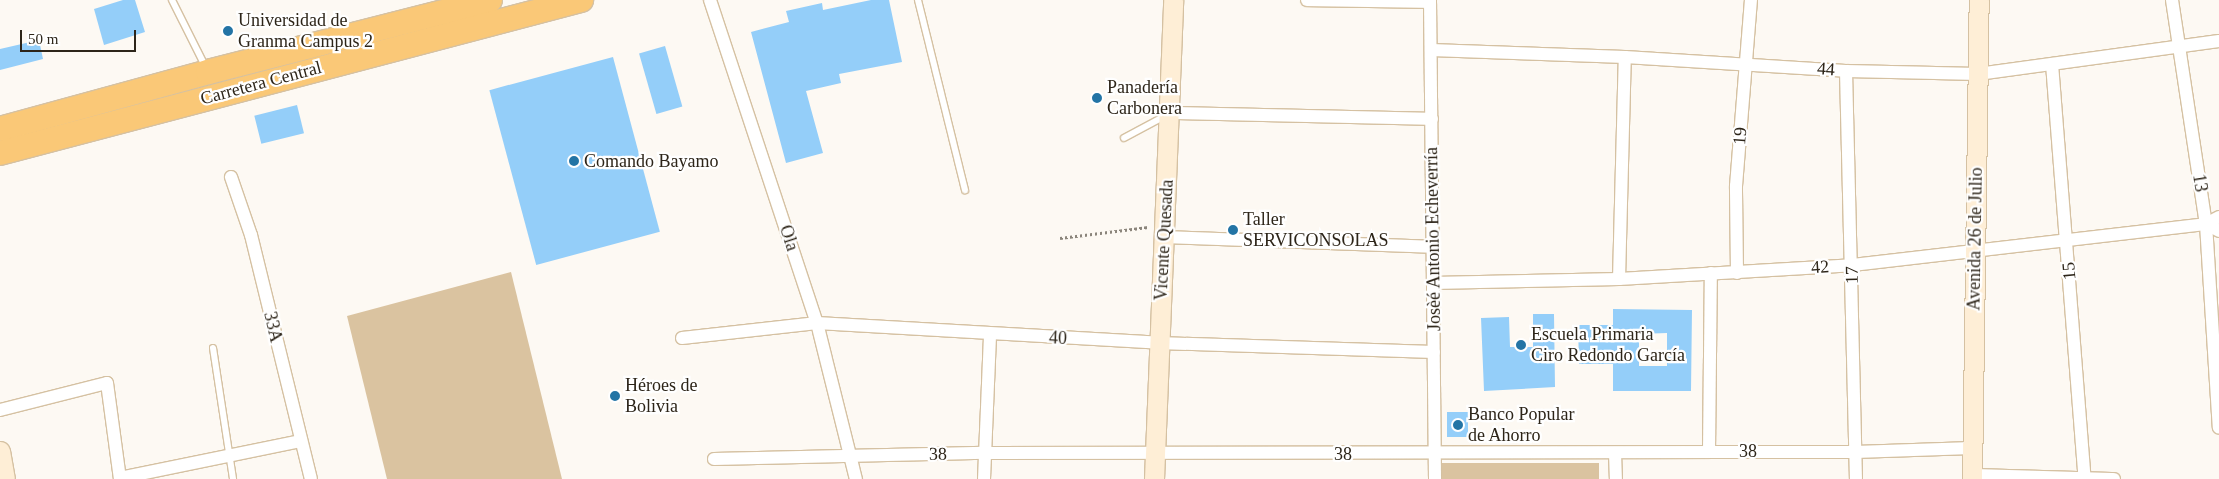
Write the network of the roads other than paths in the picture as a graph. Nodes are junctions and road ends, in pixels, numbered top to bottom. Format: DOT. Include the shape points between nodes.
graph roads {
  1 [pos="172,0"];
  2 [pos="490,0"];
  3 [pos="581,0"];
  4 [pos="710,0"];
  5 [pos="918,0"];
  6 [pos="1173,0"];
  7 [pos="1307,0"];
  8 [pos="1751,0"];
  9 [pos="1979,0"];
  10 [pos="2172,0"];
  11 [pos="1430,1"];
  12 [pos="449,5"];
  13 [pos="455,33"];
  14 [pos="2219,41"];
  15 [pos="2179,46"];
  16 [pos="1431,50"];
  17 [pos="1625,57"];
  18 [pos="1746,63"];
  19 [pos="2052,64"];
  20 [pos="1846,71"];
  21 [pos="1978,74"];
  22 [pos="214,83"];
  23 [pos="1171,113"];
  24 [pos="1432,119"];
  25 [pos="0,129"];
  26 [pos="1124,138"];
  27 [pos="0,153"];
  28 [pos="231,177"];
  29 [pos="965,190"];
  30 [pos="2219,217"];
  31 [pos="2206,224"];
  32 [pos="1164,231"];
  33 [pos="2219,231"];
  34 [pos="2066,241"];
  35 [pos="1432,247"];
  36 [pos="1974,251"];
  37 [pos="1852,265"];
  38 [pos="1711,273"];
  39 [pos="1737,273"];
  40 [pos="1619,279"];
  41 [pos="1433,283"];
  42 [pos="817,323"];
  43 [pos="990,334"];
  44 [pos="682,338"];
  45 [pos="1160,343"];
  46 [pos="212,348"];
  47 [pos="1434,352"];
  48 [pos="0,410"];
  49 [pos="2219,428"];
  50 [pos="301,441"];
  51 [pos="1972,448"];
  52 [pos="0,451"];
  53 [pos="1709,451"];
  54 [pos="1615,452"];
  55 [pos="1856,452"];
  56 [pos="985,453"];
  57 [pos="1435,453"];
  58 [pos="851,455"];
  59 [pos="1155,455"];
  60 [pos="230,456"];
  61 [pos="714,459"];
  62 [pos="1972,477"];
  63 [pos="5,479"];
  64 [pos="120,479"];
  65 [pos="233,479"];
  66 [pos="311,479"];
  67 [pos="856,479"];
  68 [pos="984,479"];
  69 [pos="1154,479"];
  70 [pos="1435,479"];
  71 [pos="1616,479"];
  72 [pos="1856,479"];
  73 [pos="2085,479"];
  74 [pos="2114,479"];
  1 -- 22 [label="lane"];
  2 -- 12 [label="highway, Carretera Central"];
  3 -- 13 [label="highway, Carretera Central"];
  4 -- 42 [label="street, Ola"];
  5 -- 29 [label="lane"];
  6 -- 23 [label="street, Vicente Quesada"];
  7 -- 11 [label="street"];
  8 -- 18 [label="street, 19"];
  9 -- 21 [label="street, Avenida 26 de Julio"];
  10 -- 15 [label="street, 13"];
  11 -- 16 [label="street, Josèé Antonio Echeverría"];
  12 -- 13 [label="street"];
  12 -- 22 [label="highway, Carretera Central"];
  13 -- 22 [label="highway, Carretera Central"];
  14 -- 15 [label="street, 44"];
  15 -- 19 [label="street, 44"];
  15 -- 31 [label="street, 13"];
  16 -- 17 [label="street, 44"];
  16 -- 24 [label="street, Josèé Antonio Echeverría"];
  17 -- 18 [label="street, 44"];
  17 -- 40 [label="street"];
  18 -- 20 [label="street, 44"];
  18 -- 39 [label="street, 19" via="1736,186"];
  19 -- 21 [label="street, 44"];
  19 -- 34 [label="street, 15"];
  20 -- 21 [label="street, 44"];
  20 -- 37 [label="street, 17"];
  21 -- 36 [label="street, Avenida 26 de Julio"];
  22 -- 25 [label="highway, Carretera Central"];
  22 -- 27 [label="highway, Carretera Central"];
  23 -- 24 [label="street"];
  23 -- 26 [label="lane"];
  23 -- 32 [label="street, Vicente Quesada"];
  24 -- 35 [label="street, Josèé Antonio Echeverría"];
  28 -- 50 [label="street, 33A" via="252,235"];
  30 -- 31 [label="street, 42"];
  31 -- 33 [label="street"];
  31 -- 34 [label="street, 42"];
  31 -- 49 [label="street, 13"];
  32 -- 35 [label="street"];
  32 -- 45 [label="street, Vicente Quesada"];
  34 -- 36 [label="street, 42"];
  34 -- 73 [label="street, 15"];
  35 -- 41 [label="street, Josèé Antonio Echeverría"];
  36 -- 37 [label="street, 42"];
  36 -- 51 [label="street, Avenida 26 de Julio"];
  37 -- 39 [label="street, 42"];
  37 -- 55 [label="street, 17"];
  38 -- 39 [label="street, 42"];
  38 -- 40 [label="street, 42"];
  38 -- 53 [label="street"];
  40 -- 41 [label="street, 42"];
  41 -- 47 [label="street, Josèé Antonio Echeverría"];
  42 -- 43 [label="street, 40"];
  42 -- 44 [label="street, 40"];
  42 -- 58 [label="street, Ola"];
  43 -- 45 [label="street, 40"];
  43 -- 56 [label="street"];
  45 -- 47 [label="street, 40"];
  45 -- 59 [label="street, Vicente Quesada"];
  46 -- 60 [label="lane"];
  47 -- 57 [label="street, Josèé Antonio Echeverría"];
  48 -- 64 [label="street" via="107,384"];
  50 -- 60 [label="street"];
  50 -- 66 [label="street, 33A"];
  51 -- 55 [label="street, 38"];
  51 -- 62 [label="street, Avenida 26 de Julio"];
  52 -- 63 [label="street"];
  53 -- 54 [label="street, 38"];
  53 -- 55 [label="street, 38"];
  54 -- 57 [label="street, 38"];
  54 -- 71 [label="street"];
  55 -- 72 [label="street, 17"];
  56 -- 58 [label="street, 38"];
  56 -- 59 [label="street, 38"];
  56 -- 68 [label="street"];
  57 -- 59 [label="street, 38"];
  57 -- 70 [label="street, Josèé Antonio Echeverría"];
  58 -- 61 [label="street, 38"];
  58 -- 67 [label="street, Ola"];
  59 -- 69 [label="street, Vicente Quesada"];
  60 -- 64 [label="street"];
  60 -- 65 [label="lane"];
  62 -- 73 [label="street"];
  73 -- 74 [label="street"];
}
